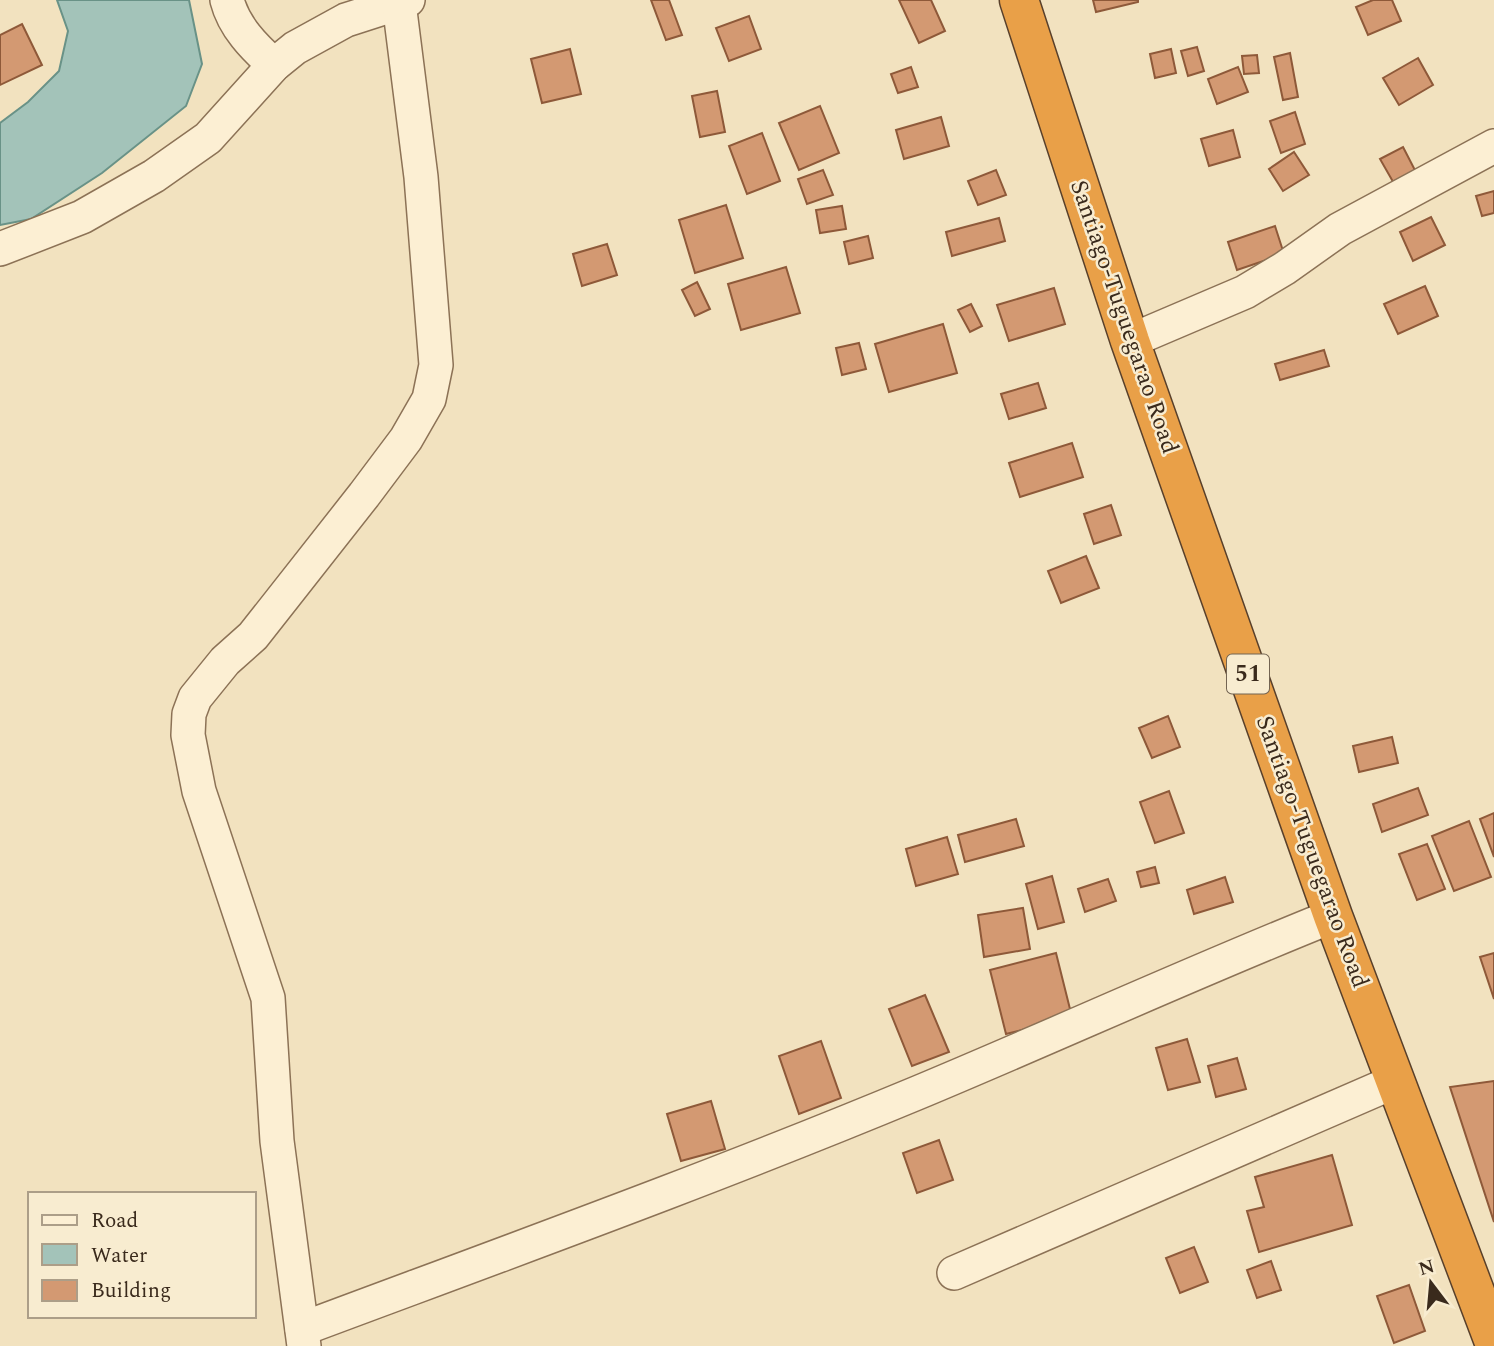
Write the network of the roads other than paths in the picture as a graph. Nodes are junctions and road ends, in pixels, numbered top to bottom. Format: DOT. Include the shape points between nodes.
graph roads {
  1 [pos="227,0"];
  2 [pos="1019,0"];
  3 [pos="403,1"];
  4 [pos="274,65"];
  5 [pos="1494,146"];
  6 [pos="0,249"];
  7 [pos="1130,341"];
  8 [pos="1333,916"];
  9 [pos="1396,1081"];
  10 [pos="954,1273"];
  11 [pos="303,1337"];
  12 [pos="1494,1342"];
  1 -- 4 [label="street" via="250,44"];
  2 -- 7 [label="highway, Santiago-Tuguegarao Road / 51"];
  3 -- 4 [label="street" via="346,20"];
  3 -- 11 [label="street" via="436,365 429,399 378,477 253,636 195,698 189,714 188,734 199,791 268,998 277,1141"];
  4 -- 6 [label="street" via="208,138 154,176 82,216"];
  5 -- 7 [label="street" via="1340,229 1245,292"];
  7 -- 8 [label="highway, Santiago-Tuguegarao Road / 51"];
  8 -- 9 [label="highway, Santiago-Tuguegarao Road / 51"];
  8 -- 11 [label="street" via="918,1092"];
  9 -- 10 [label="street"];
  9 -- 12 [label="highway, Santiago-Tuguegarao Road / 51"];
}
